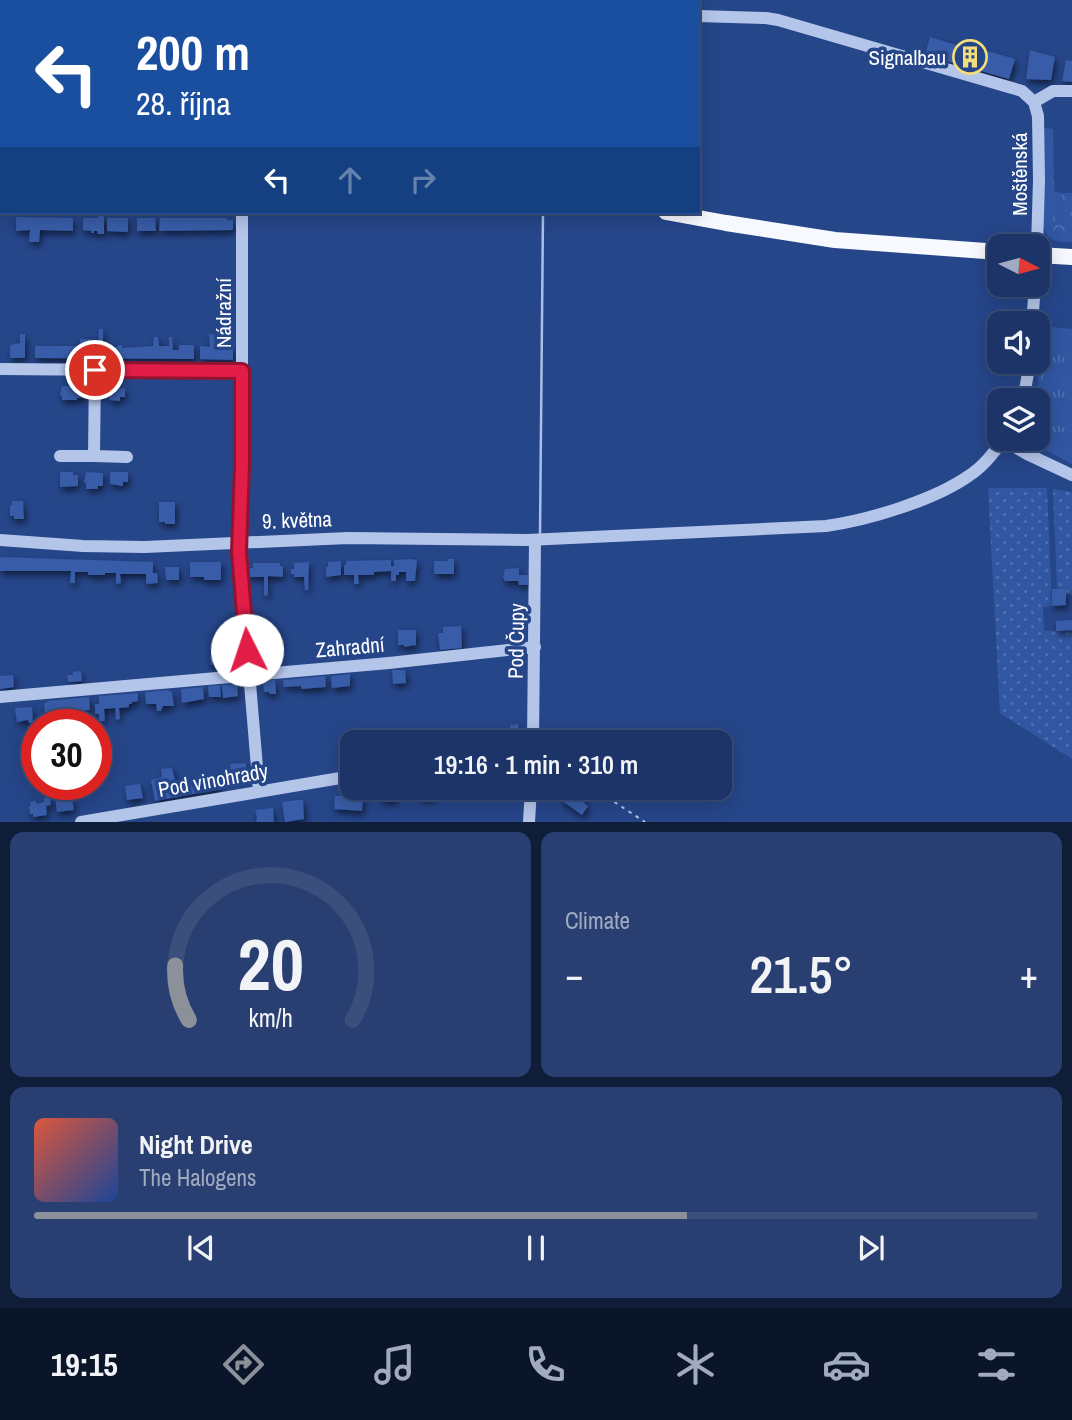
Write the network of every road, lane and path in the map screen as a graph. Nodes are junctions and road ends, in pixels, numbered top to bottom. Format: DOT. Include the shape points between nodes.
graph roads {
  1 [pos="700,16"];
  2 [pos="1072,91"];
  3 [pos="1034,102"];
  4 [pos="242,214"];
  5 [pos="677,214"];
  6 [pos="1037,234"];
  7 [pos="987,251"];
  8 [pos="1050,256"];
  9 [pos="1072,257"];
  10 [pos="0,369"];
  11 [pos="95,370"];
  12 [pos="242,371"];
  13 [pos="995,451"];
  14 [pos="1024,451"];
  15 [pos="60,456"];
  16 [pos="94,456"];
  17 [pos="127,457"];
  18 [pos="1072,475"];
  19 [pos="0,540"];
  20 [pos="536,540"];
  21 [pos="239,542"];
  22 [pos="535,647"];
  23 [pos="249,675"];
  24 [pos="0,697"];
  25 [pos="533,730"];
  26 [pos="340,778"];
  27 [pos="258,791"];
  28 [pos="530,800"];
  29 [pos="612,800"];
  30 [pos="81,821"];
  31 [pos="529,821"];
  32 [pos="645,821"];
  1 -- 3 [label="street, Moštěnská" via="766,18 803,27 1021,91"];
  2 -- 3 [label="street, Moštěnská" via="1053,91"];
  3 -- 6 [label="street, Moštěnská" via="1038,116"];
  4 -- 12 [label="street, Nádražní"];
  5 -- 7 [label="main road" via="827,239"];
  8 -- 9 [label="main road"];
  10 -- 11 [label="street"];
  11 -- 12 [label="street"];
  11 -- 16 [label="street"];
  12 -- 21 [label="street, Nádražní"];
  13 -- 20 [label="street, 9. května" via="972,474 949,488 843,524"];
  14 -- 18 [label="street"];
  15 -- 16 [label="street"];
  16 -- 17 [label="street"];
  19 -- 21 [label="street, 9. května" via="128,547"];
  20 -- 21 [label="street, 9. května" via="371,537"];
  20 -- 22 [label="street, Pod Čupy"];
  21 -- 23 [label="street, Nádražní"];
  22 -- 23 [label="street, Zahradní"];
  22 -- 25 [label="street, Pod Čupy"];
  23 -- 24 [label="street, Zahradní"];
  23 -- 27 [label="street, Nádražní"];
  26 -- 27 [label="street, Pod vinohrady"];
  27 -- 30 [label="street, Pod vinohrady"];
  28 -- 31 [label="street"];
  29 -- 32 [label="path"];
}
